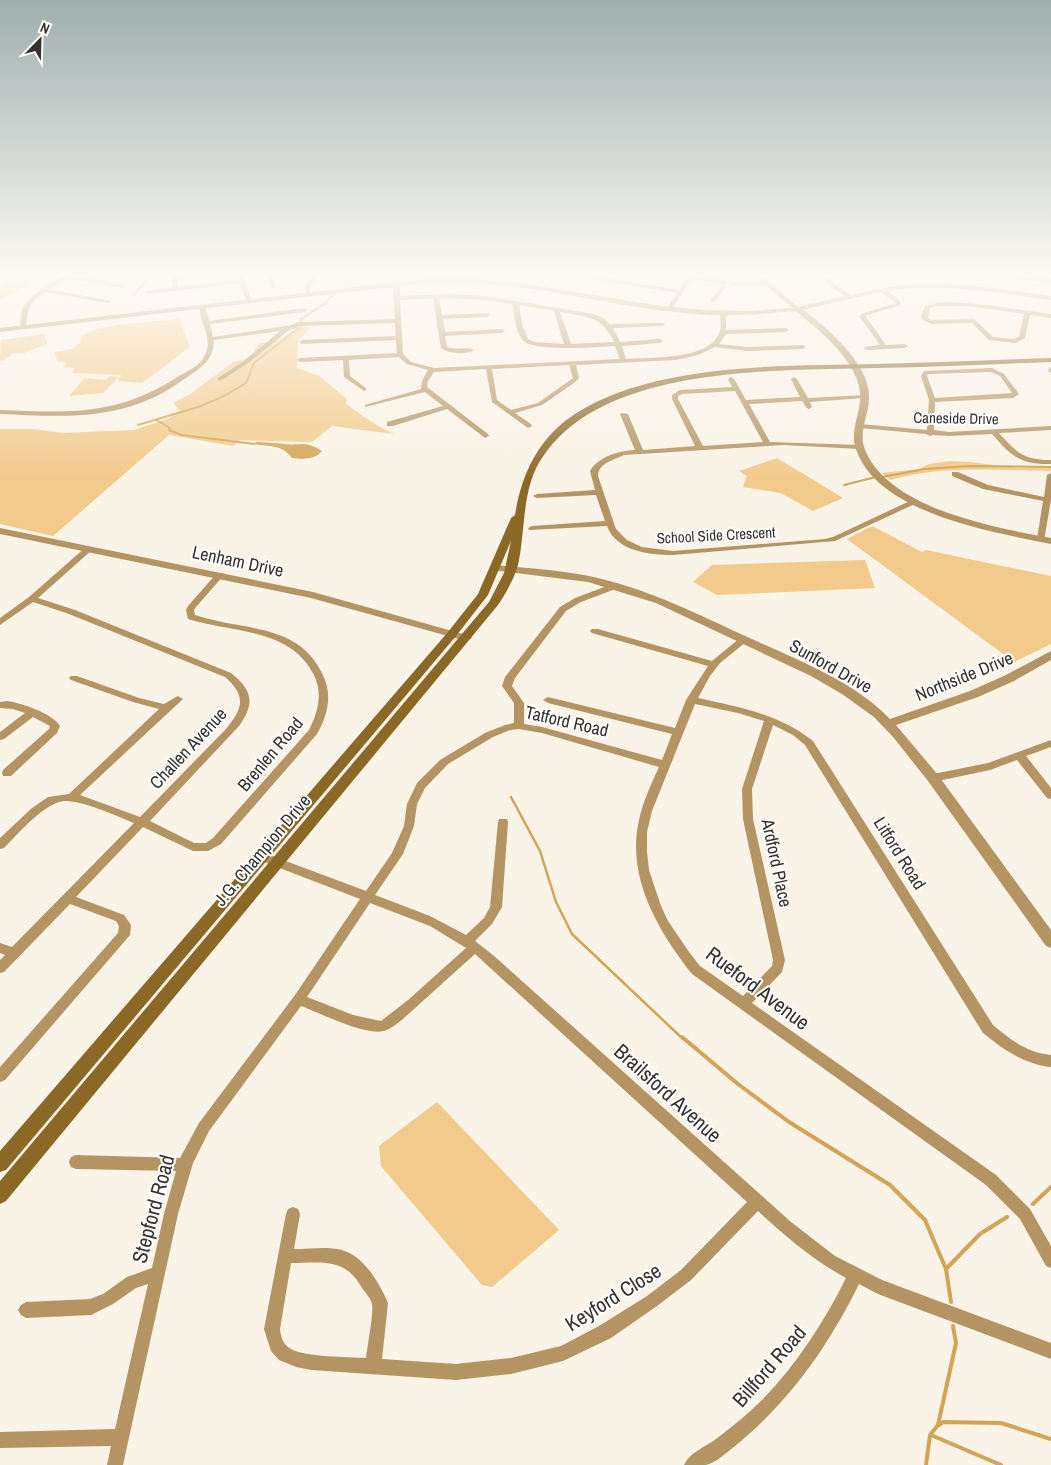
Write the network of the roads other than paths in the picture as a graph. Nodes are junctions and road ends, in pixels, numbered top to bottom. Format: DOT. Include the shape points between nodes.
graph roads {
  1 [pos="210,343"];
  2 [pos="268,343"];
  3 [pos="400,343"];
  4 [pos="443,343"];
  5 [pos="535,343"];
  6 [pos="611,343"];
  7 [pos="617,343"];
  8 [pos="836,343"];
  9 [pos="881,343"];
  10 [pos="714,345"];
  11 [pos="568,346"];
  12 [pos="905,346"];
  13 [pos="803,347"];
  14 [pos="884,347"];
  15 [pos="867,348"];
  16 [pos="471,350"];
  17 [pos="401,355"];
  18 [pos="346,358"];
  19 [pos="300,360"];
  20 [pos="1051,360"];
  21 [pos="624,361"];
  22 [pos="572,364"];
  23 [pos="852,366"];
  24 [pos="488,368"];
  25 [pos="432,370"];
  26 [pos="220,378"];
  27 [pos="731,379"];
  28 [pos="794,379"];
  29 [pos="364,389"];
  30 [pos="737,389"];
  31 [pos="426,390"];
  32 [pos="864,396"];
  33 [pos="805,400"];
  34 [pos="932,400"];
  35 [pos="744,402"];
  36 [pos="367,406"];
  37 [pos="448,407"];
  38 [pos="810,407"];
  39 [pos="0,412"];
  40 [pos="509,413"];
  41 [pos="624,414"];
  42 [pos="390,424"];
  43 [pos="528,426"];
  44 [pos="860,426"];
  45 [pos="1051,428"];
  46 [pos="995,433"];
  47 [pos="930,434"];
  48 [pos="485,436"];
  49 [pos="768,444"];
  50 [pos="860,447"];
  51 [pos="700,448"];
  52 [pos="640,452"];
  53 [pos="1051,462"];
  54 [pos="955,474"];
  55 [pos="1051,475"];
  56 [pos="600,492"];
  57 [pos="537,496"];
  58 [pos="1047,500"];
  59 [pos="914,502"];
  60 [pos="519,513"];
  61 [pos="610,523"];
  62 [pos="532,528"];
  63 [pos="0,531"];
  64 [pos="1046,540"];
  65 [pos="89,549"];
  66 [pos="495,568"];
  67 [pos="511,570"];
  68 [pos="220,575"];
  69 [pos="615,586"];
  70 [pos="32,599"];
  71 [pos="0,622"];
  72 [pos="595,631"];
  73 [pos="452,634"];
  74 [pos="466,638"];
  75 [pos="743,640"];
  76 [pos="1051,655"];
  77 [pos="714,665"];
  78 [pos="74,678"];
  79 [pos="178,699"];
  80 [pos="548,700"];
  81 [pos="691,700"];
  82 [pos="0,705"];
  83 [pos="166,708"];
  84 [pos="31,713"];
  85 [pos="770,719"];
  86 [pos="888,724"];
  87 [pos="519,726"];
  88 [pos="678,732"];
  89 [pos="0,737"];
  90 [pos="1051,742"];
  91 [pos="1019,755"];
  92 [pos="665,766"];
  93 [pos="7,773"];
  94 [pos="933,778"];
  95 [pos="1051,795"];
  96 [pos="72,797"];
  97 [pos="141,821"];
  98 [pos="503,822"];
  99 [pos="0,845"];
  100 [pos="270,860"];
  101 [pos="369,896"];
  102 [pos="67,898"];
  103 [pos="1051,942"];
  104 [pos="471,944"];
  105 [pos="0,948"];
  106 [pos="14,953"];
  107 [pos="0,968"];
  108 [pos="298,999"];
  109 [pos="743,1004"];
  110 [pos="1051,1061"];
  111 [pos="0,1076"];
  112 [pos="76,1162"];
  113 [pos="0,1164"];
  114 [pos="185,1165"];
  115 [pos="0,1196"];
  116 [pos="758,1202"];
  117 [pos="293,1214"];
  118 [pos="286,1256"];
  119 [pos="1051,1261"];
  120 [pos="158,1273"];
  121 [pos="855,1276"];
  122 [pos="26,1310"];
  123 [pos="1051,1351"];
  124 [pos="373,1366"];
  125 [pos="121,1437"];
  126 [pos="0,1440"];
  127 [pos="115,1465"];
  128 [pos="692,1465"];
  1 -- 39 [label="street" via="211,350 205,360 166,390 139,402 78,414"];
  2 -- 26 [label="street"];
  3 -- 17 [label="street"];
  4 -- 16 [label="street" via="445,349"];
  5 -- 11 [label="street"];
  6 -- 11 [label="street"];
  7 -- 21 [label="street"];
  8 -- 23 [label="street"];
  9 -- 14 [label="street"];
  10 -- 13 [label="street" via="748,349"];
  10 -- 21 [label="street" via="676,358"];
  12 -- 14 [label="street"];
  14 -- 15 [label="street"];
  17 -- 18 [label="street"];
  17 -- 25 [label="street" via="409,363"];
  18 -- 19 [label="street"];
  18 -- 29 [label="street" via="347,377"];
  20 -- 23 [label="main road, J.G. Champion Drive"];
  21 -- 22 [label="street"];
  22 -- 24 [label="street"];
  22 -- 40 [label="street" via="576,378 572,382 540,404"];
  23 -- 32 [label="street" via="863,385"];
  23 -- 60 [label="main road, J.G. Champion Drive" via="699,376 658,384 606,403 577,419 540,453 528,476"];
  24 -- 25 [label="street"];
  24 -- 40 [label="street" via="492,397"];
  25 -- 31 [label="street" via="424,384"];
  27 -- 30 [label="street"];
  28 -- 33 [label="street"];
  30 -- 35 [label="street"];
  30 -- 51 [label="street" via="680,392 675,395"];
  31 -- 36 [label="street"];
  31 -- 37 [label="street"];
  32 -- 33 [label="street"];
  32 -- 44 [label="street"];
  33 -- 35 [label="street"];
  33 -- 38 [label="street"];
  34 -- 34 [label="street" via="924,374 933,371 992,370 1002,375 1016,394"];
  34 -- 47 [label="street"];
  35 -- 49 [label="street"];
  37 -- 42 [label="street"];
  37 -- 48 [label="street"];
  40 -- 43 [label="street"];
  41 -- 52 [label="street"];
  44 -- 47 [label="street, Caneside Drive"];
  44 -- 50 [label="street"];
  45 -- 46 [label="street, Caneside Drive"];
  46 -- 47 [label="street, Caneside Drive"];
  46 -- 53 [label="street" via="1020,459"];
  49 -- 50 [label="street, School Side Crescent"];
  49 -- 51 [label="street, School Side Crescent"];
  50 -- 59 [label="street" via="865,460 879,477"];
  51 -- 52 [label="street, School Side Crescent"];
  52 -- 56 [label="street, School Side Crescent" via="623,453 598,464 594,476"];
  54 -- 58 [label="street" via="986,487"];
  55 -- 58 [label="street"];
  56 -- 57 [label="street"];
  56 -- 61 [label="street, School Side Crescent"];
  58 -- 64 [label="street"];
  59 -- 61 [label="street, School Side Crescent" via="835,539 766,547 649,552 621,540"];
  59 -- 64 [label="street" via="957,519"];
  60 -- 66 [label="main road, J.G. Champion Drive"];
  60 -- 67 [label="main road, J.G. Champion Drive"];
  61 -- 62 [label="street"];
  63 -- 65 [label="street, Lenham Drive"];
  65 -- 68 [label="street, Lenham Drive"];
  65 -- 70 [label="street"];
  66 -- 67 [label="street, Sunford Drive"];
  66 -- 73 [label="main road, J.G. Champion Drive" via="483,595"];
  67 -- 69 [label="street, Sunford Drive" via="564,575"];
  67 -- 74 [label="main road, J.G. Champion Drive" via="494,603"];
  68 -- 73 [label="street, Lenham Drive" via="313,595"];
  68 -- 97 [label="street, Brenlen Road" via="192,606 191,616 296,645 316,667 324,692 322,712 313,732 217,841 208,847 193,847"];
  69 -- 75 [label="street, Sunford Drive" via="660,601"];
  69 -- 87 [label="street" via="563,609 510,677 507,686 519,702"];
  70 -- 71 [label="street"];
  70 -- 97 [label="street, Challen Avenue" via="228,674 243,687 246,703 239,720"];
  72 -- 77 [label="street"];
  73 -- 74 [label="street, Lenham Drive"];
  73 -- 100 [label="main road, J.G. Champion Drive"];
  74 -- 100 [label="main road, J.G. Champion Drive"];
  75 -- 77 [label="street, Rueford Avenue"];
  75 -- 86 [label="street, Sunford Drive" via="836,684"];
  76 -- 86 [label="street, Northside Drive" via="974,694"];
  77 -- 81 [label="street, Rueford Avenue"];
  78 -- 83 [label="street"];
  79 -- 83 [label="street"];
  80 -- 88 [label="street"];
  81 -- 85 [label="street, Litford Road"];
  81 -- 88 [label="street, Rueford Avenue"];
  82 -- 84 [label="street" via="8,704"];
  83 -- 96 [label="street"];
  84 -- 89 [label="street"];
  84 -- 93 [label="street" via="54,723 55,727"];
  85 -- 109 [label="street, Ardford Place" via="747,789 750,832 779,960 778,968"];
  85 -- 110 [label="street, Litford Road" via="785,725 808,743 988,1029 1015,1051 1039,1061"];
  86 -- 94 [label="street, Sunford Drive"];
  87 -- 92 [label="street, Tatford Road"];
  87 -- 101 [label="street, Tatford Road" via="489,734 431,774 414,798 401,845"];
  88 -- 92 [label="street, Rueford Avenue"];
  90 -- 91 [label="street"];
  91 -- 94 [label="street" via="990,766"];
  91 -- 95 [label="street"];
  92 -- 109 [label="street, Rueford Avenue" via="647,810 642,832 646,882 653,903 678,949 696,970"];
  94 -- 103 [label="street, Sunford Drive"];
  96 -- 97 [label="street"];
  96 -- 99 [label="street" via="46,803"];
  97 -- 102 [label="street, Challen Avenue"];
  98 -- 104 [label="street" via="496,907"];
  100 -- 101 [label="street, Brailsford Avenue"];
  100 -- 113 [label="main road, J.G. Champion Drive"];
  100 -- 115 [label="main road, J.G. Champion Drive"];
  101 -- 104 [label="street, Brailsford Avenue" via="447,928"];
  101 -- 108 [label="street, Stepford Road"];
  102 -- 106 [label="street, Challen Avenue"];
  102 -- 111 [label="street" via="120,918 126,924 124,936"];
  104 -- 108 [label="street" via="383,1026 367,1025"];
  104 -- 116 [label="street, Brailsford Avenue"];
  105 -- 106 [label="street"];
  106 -- 107 [label="street, Challen Avenue"];
  108 -- 114 [label="street, Stepford Road" via="204,1127"];
  109 -- 119 [label="street, Rueford Avenue" via="990,1180 1025,1214"];
  112 -- 114 [label="street"];
  114 -- 120 [label="street, Stepford Road"];
  116 -- 121 [label="street, Brailsford Avenue" via="806,1244"];
  116 -- 124 [label="street, Keyford Close" via="686,1275 652,1302 605,1332 563,1353 511,1366 456,1372"];
  117 -- 118 [label="street, Keyford Close"];
  118 -- 124 [label="street" via="343,1258 366,1280 380,1304"];
  118 -- 124 [label="street, Keyford Close" via="272,1329 277,1350 312,1362"];
  120 -- 122 [label="street" via="132,1282 91,1307"];
  120 -- 125 [label="street, Stepford Road"];
  121 -- 123 [label="street, Brailsford Avenue"];
  121 -- 128 [label="street, Billford Road" via="829,1327 794,1377 750,1422"];
  125 -- 126 [label="street"];
  125 -- 127 [label="street, Stepford Road"];
}
